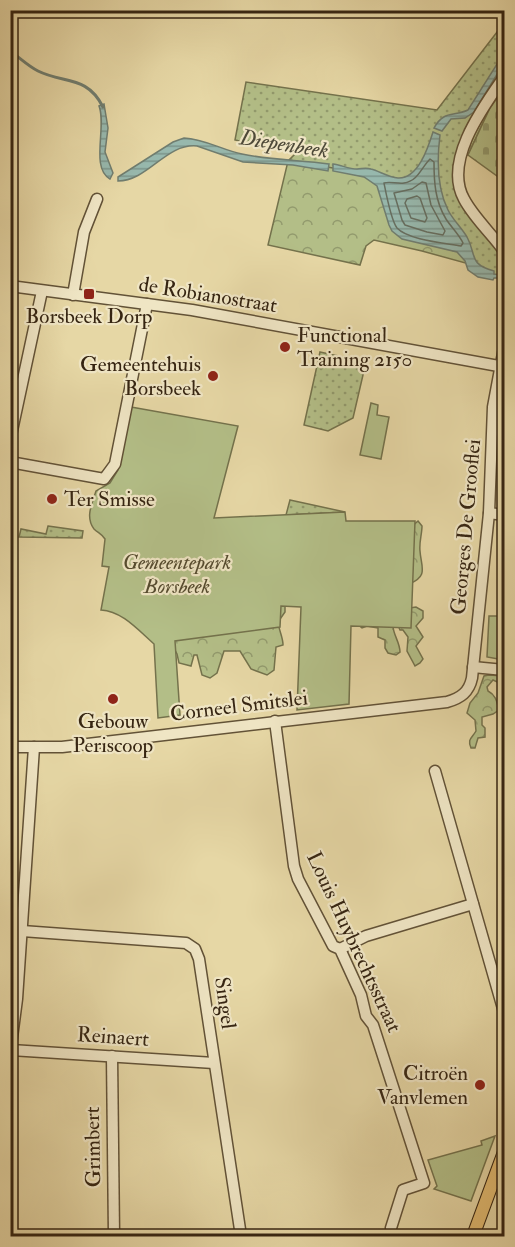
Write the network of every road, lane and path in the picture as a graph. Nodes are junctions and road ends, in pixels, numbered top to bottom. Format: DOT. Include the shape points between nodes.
graph roads {
  1 [pos="504,77"];
  2 [pos="98,199"];
  3 [pos="504,251"];
  4 [pos="10,286"];
  5 [pos="42,291"];
  6 [pos="73,295"];
  7 [pos="147,304"];
  8 [pos="504,348"];
  9 [pos="502,367"];
  10 [pos="12,424"];
  11 [pos="10,440"];
  12 [pos="10,462"];
  13 [pos="489,513"];
  14 [pos="504,515"];
  15 [pos="473,667"];
  16 [pos="504,670"];
  17 [pos="468,690"];
  18 [pos="275,721"];
  19 [pos="10,747"];
  20 [pos="34,747"];
  21 [pos="435,771"];
  22 [pos="473,904"];
  23 [pos="22,931"];
  24 [pos="340,949"];
  25 [pos="504,1012"];
  26 [pos="11,1052"];
  27 [pos="112,1056"];
  28 [pos="214,1063"];
  29 [pos="504,1152"];
  30 [pos="391,1228"];
  31 [pos="114,1236"];
  32 [pos="241,1236"];
  33 [pos="473,1236"];
  1 -- 3 [label="street" via="482,109 463,149 459,179 463,198"];
  2 -- 6 [label="street" via="84,232"];
  4 -- 5 [label="street, de Robianostraat"];
  5 -- 6 [label="street, de Robianostraat"];
  5 -- 10 [label="street"];
  6 -- 7 [label="street, de Robianostraat"];
  7 -- 9 [label="street, de Robianostraat"];
  7 -- 12 [label="street" via="115,464 104,479"];
  8 -- 9 [label="street, Georges De Grooflei"];
  9 -- 13 [label="street, Georges De Grooflei" via="494,407"];
  10 -- 11 [label="street"];
  13 -- 14 [label="street"];
  13 -- 15 [label="street, Georges De Grooflei"];
  15 -- 16 [label="street"];
  15 -- 17 [label="street, Georges De Grooflei"];
  17 -- 18 [label="street, Corneel Smitslei" via="447,702"];
  18 -- 20 [label="street, Corneel Smitslei" via="62,747"];
  18 -- 24 [label="street, Louis Huybrechtsstraat" via="294,866 333,946"];
  19 -- 20 [label="street, Corneel Smitslei"];
  20 -- 23 [label="street"];
  21 -- 22 [label="street"];
  22 -- 24 [label="street" via="366,936"];
  22 -- 25 [label="street"];
  23 -- 26 [label="street"];
  23 -- 28 [label="street, Singel" via="186,943 195,949"];
  24 -- 30 [label="street, Louis Huybrechtsstraat" via="373,1025 424,1183 403,1190"];
  26 -- 27 [label="street, Reinaert"];
  27 -- 28 [label="street, Reinaert"];
  27 -- 31 [label="street, Grimbert"];
  28 -- 32 [label="street, Singel"];
  29 -- 33 [label="main road"];
}
